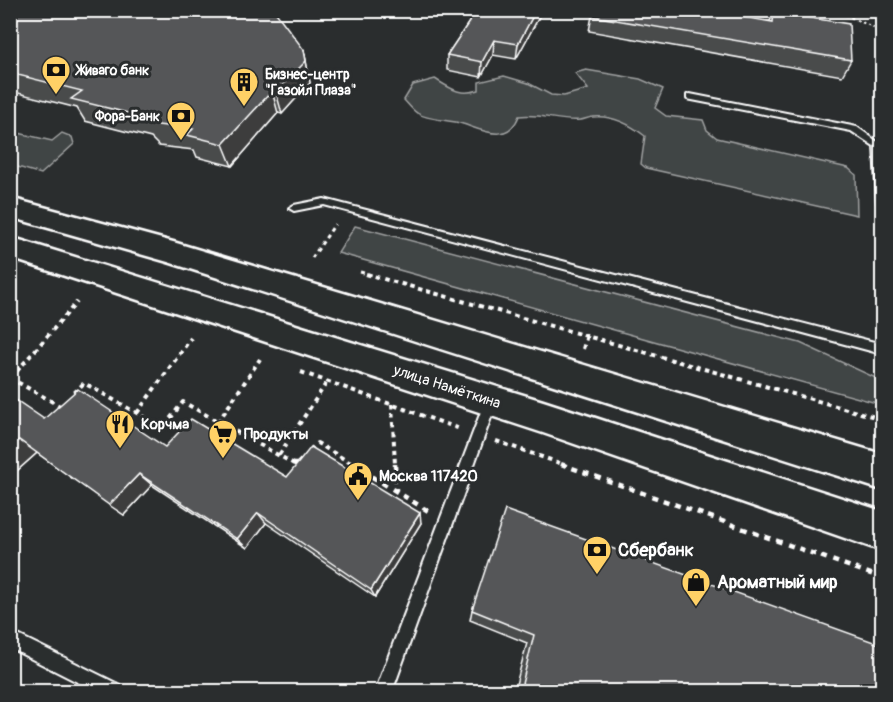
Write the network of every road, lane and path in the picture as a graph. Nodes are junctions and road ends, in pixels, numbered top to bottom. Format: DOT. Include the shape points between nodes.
graph roads {
  1 [pos="834,10"];
  2 [pos="882,31"];
  3 [pos="690,97"];
  4 [pos="882,203"];
  5 [pos="10,207"];
  6 [pos="294,208"];
  7 [pos="346,208"];
  8 [pos="10,247"];
  9 [pos="312,258"];
  10 [pos="360,272"];
  11 [pos="77,302"];
  12 [pos="191,338"];
  13 [pos="882,349"];
  14 [pos="260,359"];
  15 [pos="301,372"];
  16 [pos="11,378"];
  17 [pos="327,381"];
  18 [pos="491,401"];
  19 [pos="392,404"];
  20 [pos="137,413"];
  21 [pos="882,419"];
  22 [pos="218,422"];
  23 [pos="478,435"];
  24 [pos="555,454"];
  25 [pos="279,456"];
  26 [pos="553,461"];
  27 [pos="882,472"];
  28 [pos="396,491"];
  29 [pos="446,522"];
  30 [pos="882,531"];
  31 [pos="882,578"];
  32 [pos="10,639"];
  33 [pos="116,692"];
  34 [pos="383,692"];
  1 -- 2 [label="path"];
  3 -- 4 [label="lane" via="854,129 878,146"];
  5 -- 27 [label="main road" via="173,253"];
  6 -- 7 [label="lane" via="324,202"];
  7 -- 9 [label="path"];
  7 -- 13 [label="lane"];
  8 -- 18 [label="main road, улица Намёткина"];
  10 -- 21 [label="path"];
  11 -- 16 [label="path"];
  12 -- 20 [label="path"];
  14 -- 22 [label="path"];
  15 -- 17 [label="path"];
  16 -- 20 [label="path" via="60,406 84,383"];
  17 -- 19 [label="path"];
  17 -- 25 [label="path"];
  18 -- 23 [label="lane"];
  18 -- 30 [label="main road, улица Намёткина"];
  19 -- 23 [label="path"];
  19 -- 28 [label="path"];
  20 -- 22 [label="path" via="163,428 183,402"];
  22 -- 25 [label="path"];
  23 -- 26 [label="path"];
  23 -- 29 [label="lane"];
  24 -- 26 [label="path"];
  25 -- 28 [label="path" via="296,465 317,443"];
  26 -- 31 [label="path"];
  28 -- 29 [label="path"];
  29 -- 34 [label="lane"];
  32 -- 33 [label="lane"];
}
